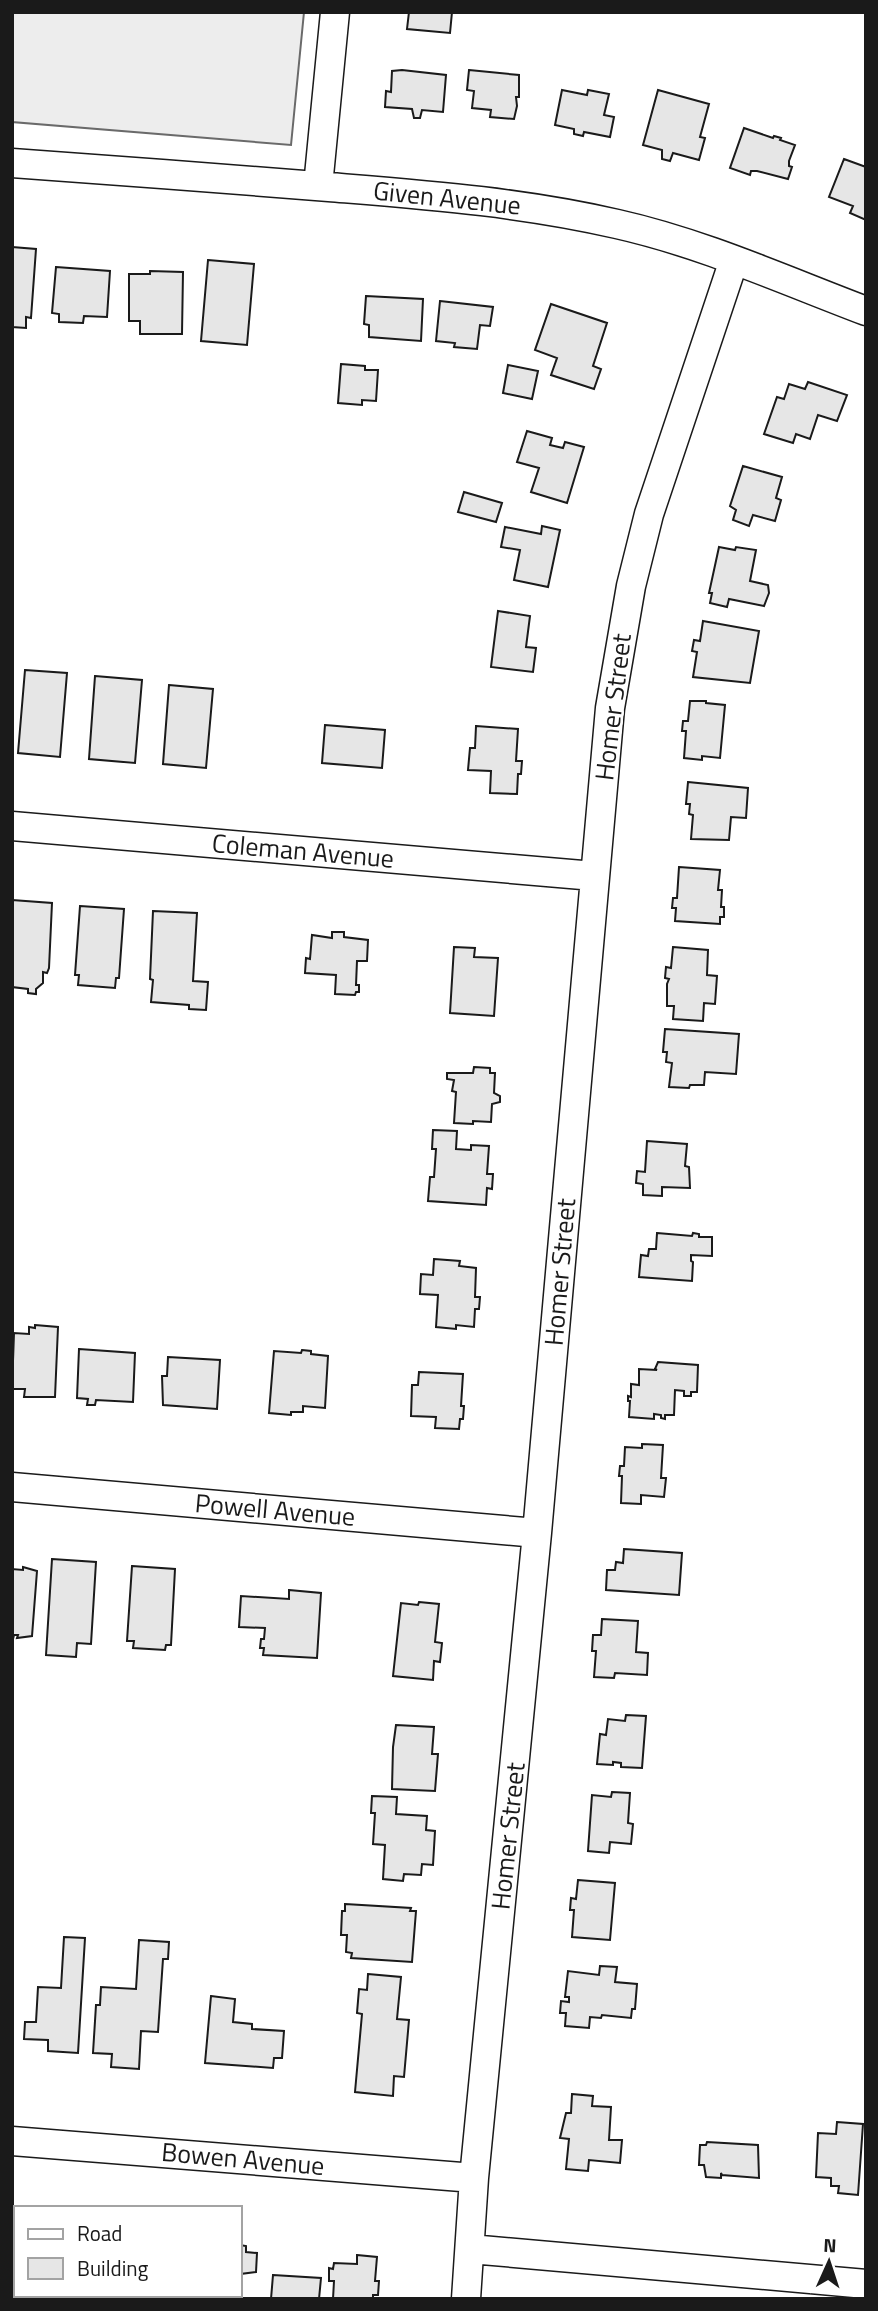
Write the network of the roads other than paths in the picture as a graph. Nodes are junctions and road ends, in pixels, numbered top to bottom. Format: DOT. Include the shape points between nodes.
graph roads {
  1 [pos="335,12"];
  2 [pos="12,163"];
  3 [pos="318,186"];
  4 [pos="734,260"];
  5 [pos="866,312"];
  6 [pos="12,826"];
  7 [pos="594,876"];
  8 [pos="12,1488"];
  9 [pos="537,1533"];
  10 [pos="12,2141"];
  11 [pos="474,2178"];
  12 [pos="470,2249"];
  13 [pos="866,2284"];
  14 [pos="466,2299"];
  1 -- 3 [label="street"];
  2 -- 3 [label="street, Given Avenue"];
  3 -- 4 [label="street, Given Avenue" via="541,208 620,224"];
  4 -- 5 [label="street, Given Avenue"];
  4 -- 7 [label="street, Homer Street" via="649,514 631,586 610,708"];
  6 -- 7 [label="street, Coleman Avenue"];
  7 -- 9 [label="street, Homer Street"];
  8 -- 9 [label="street, Powell Avenue"];
  9 -- 11 [label="street, Homer Street"];
  10 -- 11 [label="street, Bowen Avenue"];
  11 -- 12 [label="street, Homer Street"];
  12 -- 13 [label="street"];
  12 -- 14 [label="street, Homer Street"];
}
